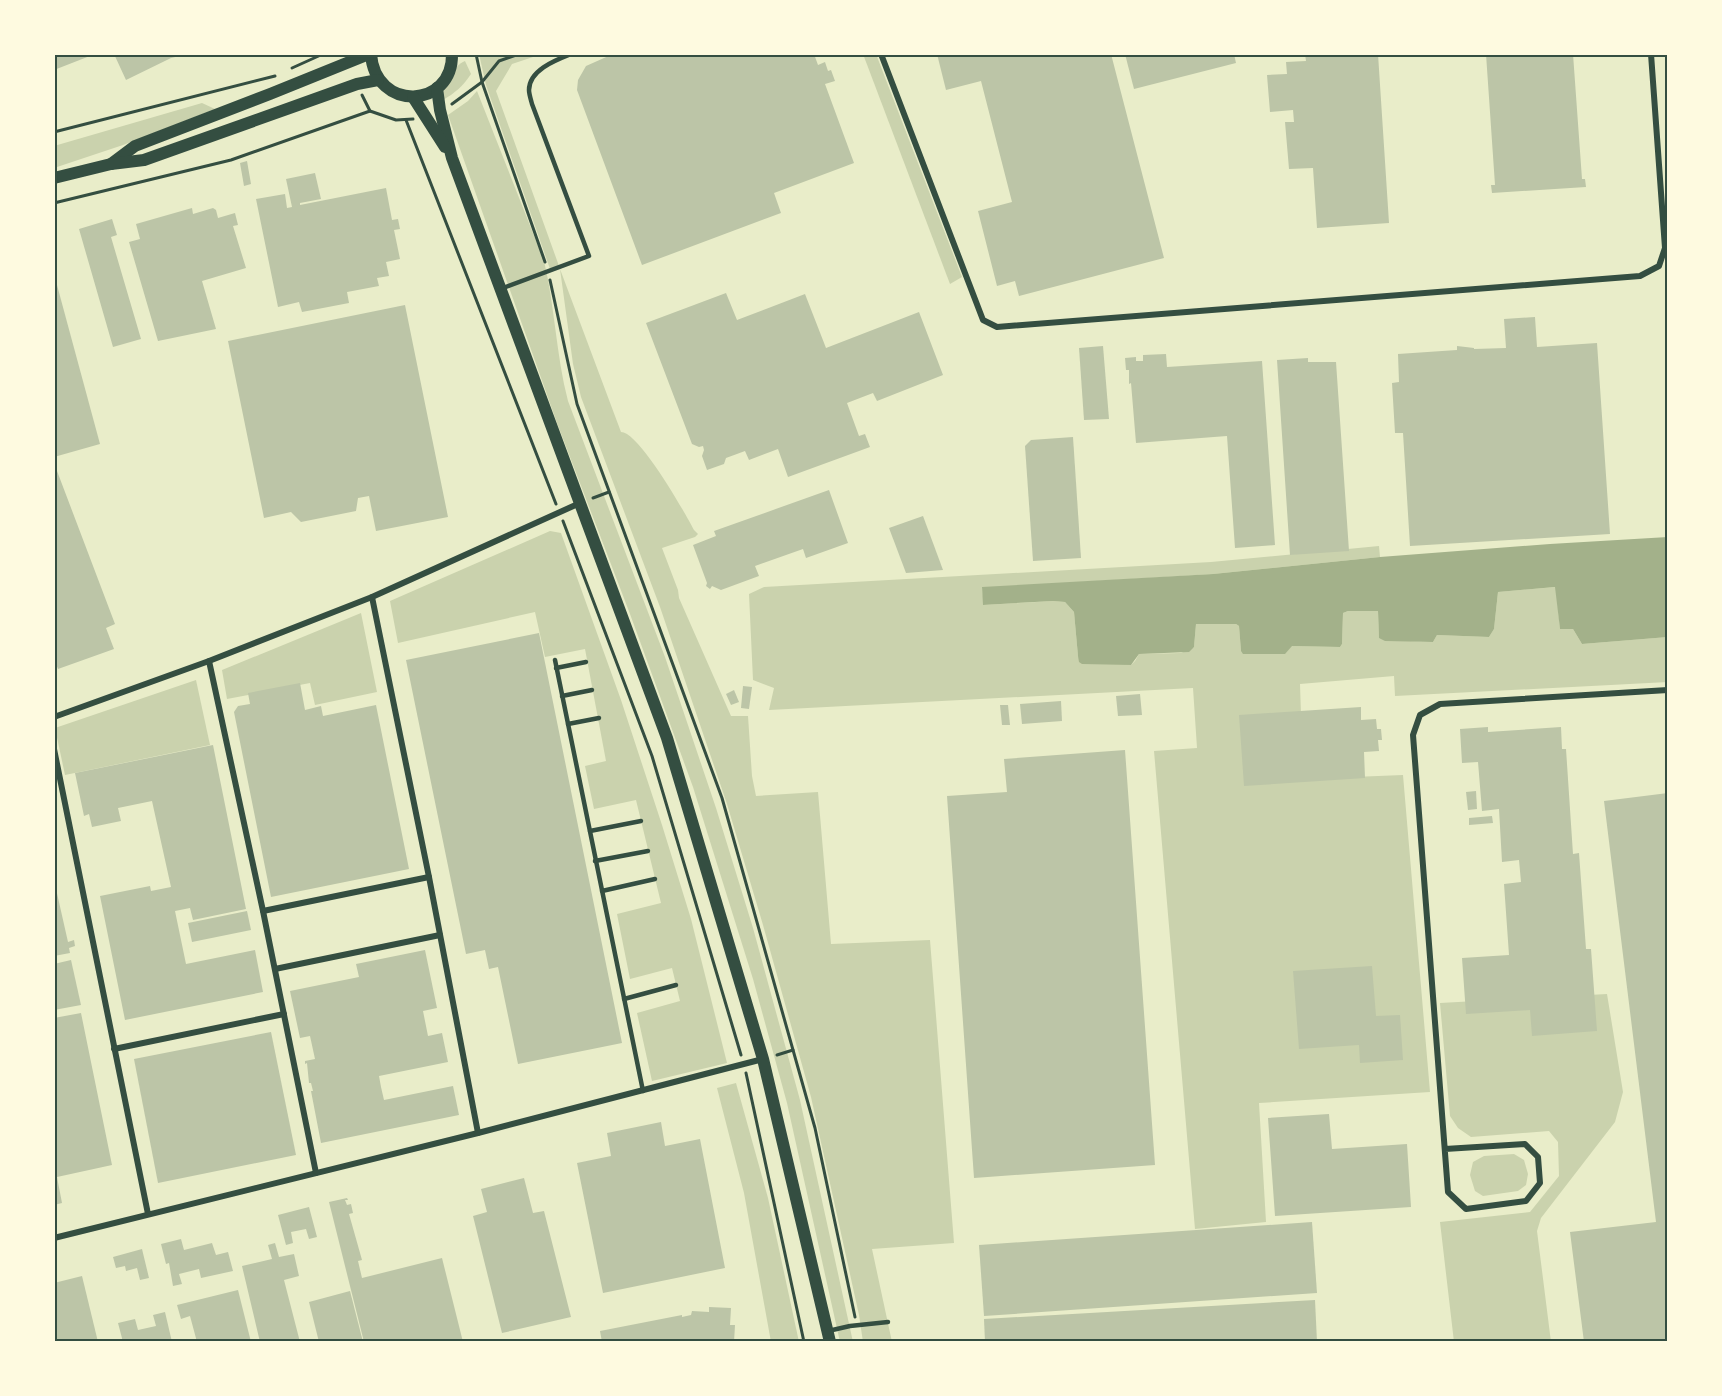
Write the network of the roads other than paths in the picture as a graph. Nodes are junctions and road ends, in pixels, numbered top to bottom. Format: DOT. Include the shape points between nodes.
graph roads {
  1 [pos="370,54"];
  2 [pos="571,54"];
  3 [pos="881,54"];
  4 [pos="1651,54"];
  5 [pos="455,55"];
  6 [pos="378,80"];
  7 [pos="437,88"];
  8 [pos="413,97"];
  9 [pos="452,158"];
  10 [pos="111,164"];
  11 [pos="54,178"];
  12 [pos="500,289"];
  13 [pos="580,503"];
  14 [pos="372,597"];
  15 [pos="555,660"];
  16 [pos="209,661"];
  17 [pos="586,662"];
  18 [pos="556,668"];
  19 [pos="592,690"];
  20 [pos="1668,690"];
  21 [pos="562,696"];
  22 [pos="54,717"];
  23 [pos="599,718"];
  24 [pos="568,723"];
  25 [pos="54,749"];
  26 [pos="641,821"];
  27 [pos="590,831"];
  28 [pos="648,851"];
  29 [pos="596,861"];
  30 [pos="429,877"];
  31 [pos="655,879"];
  32 [pos="602,891"];
  33 [pos="263,911"];
  34 [pos="440,935"];
  35 [pos="275,969"];
  36 [pos="676,986"];
  37 [pos="624,999"];
  38 [pos="284,1014"];
  39 [pos="114,1048"];
  40 [pos="763,1059"];
  41 [pos="643,1091"];
  42 [pos="478,1133"];
  43 [pos="1445,1149"];
  44 [pos="316,1173"];
  45 [pos="148,1214"];
  46 [pos="54,1238"];
  47 [pos="888,1322"];
  48 [pos="828,1337"];
  1 -- 6 [label="main road"];
  1 -- 10 [label="main road" via="135,146"];
  2 -- 12 [label="lane" via="542,68 528,89 589,256"];
  3 -- 4 [label="street" via="983,320 997,327 1640,276 1659,266 1665,248"];
  5 -- 7 [label="main road" via="447,77"];
  6 -- 8 [label="main road" via="389,90"];
  6 -- 10 [label="main road" via="357,84 144,160"];
  7 -- 8 [label="main road"];
  7 -- 9 [label="main road"];
  8 -- 9 [label="main road"];
  9 -- 12 [label="main road"];
  10 -- 11 [label="main road"];
  12 -- 13 [label="main road"];
  13 -- 14 [label="street"];
  13 -- 40 [label="main road" via="667,738"];
  14 -- 16 [label="street"];
  14 -- 30 [label="street"];
  15 -- 18 [label="lane"];
  16 -- 22 [label="street"];
  16 -- 33 [label="street"];
  17 -- 18 [label="lane"];
  18 -- 21 [label="lane"];
  19 -- 21 [label="lane"];
  20 -- 43 [label="street" via="1440,704 1420,715 1413,735"];
  21 -- 24 [label="lane"];
  23 -- 24 [label="lane"];
  24 -- 27 [label="lane"];
  25 -- 39 [label="street"];
  26 -- 27 [label="lane"];
  27 -- 29 [label="lane"];
  28 -- 29 [label="lane"];
  29 -- 32 [label="lane"];
  30 -- 33 [label="street"];
  30 -- 34 [label="street"];
  31 -- 32 [label="lane"];
  32 -- 37 [label="lane"];
  33 -- 35 [label="street"];
  34 -- 35 [label="street"];
  34 -- 42 [label="street"];
  35 -- 38 [label="street"];
  36 -- 37 [label="lane"];
  37 -- 41 [label="lane"];
  38 -- 39 [label="street"];
  38 -- 44 [label="street"];
  39 -- 45 [label="street"];
  40 -- 41 [label="street"];
  40 -- 48 [label="main road"];
  41 -- 42 [label="street"];
  42 -- 44 [label="street"];
  43 -- 43 [label="street" via="1525,1144 1538,1157 1540,1183 1526,1201 1466,1209 1448,1192"];
  44 -- 45 [label="street"];
  45 -- 46 [label="street"];
  47 -- 48 [label="lane" via="856,1326"];
}
